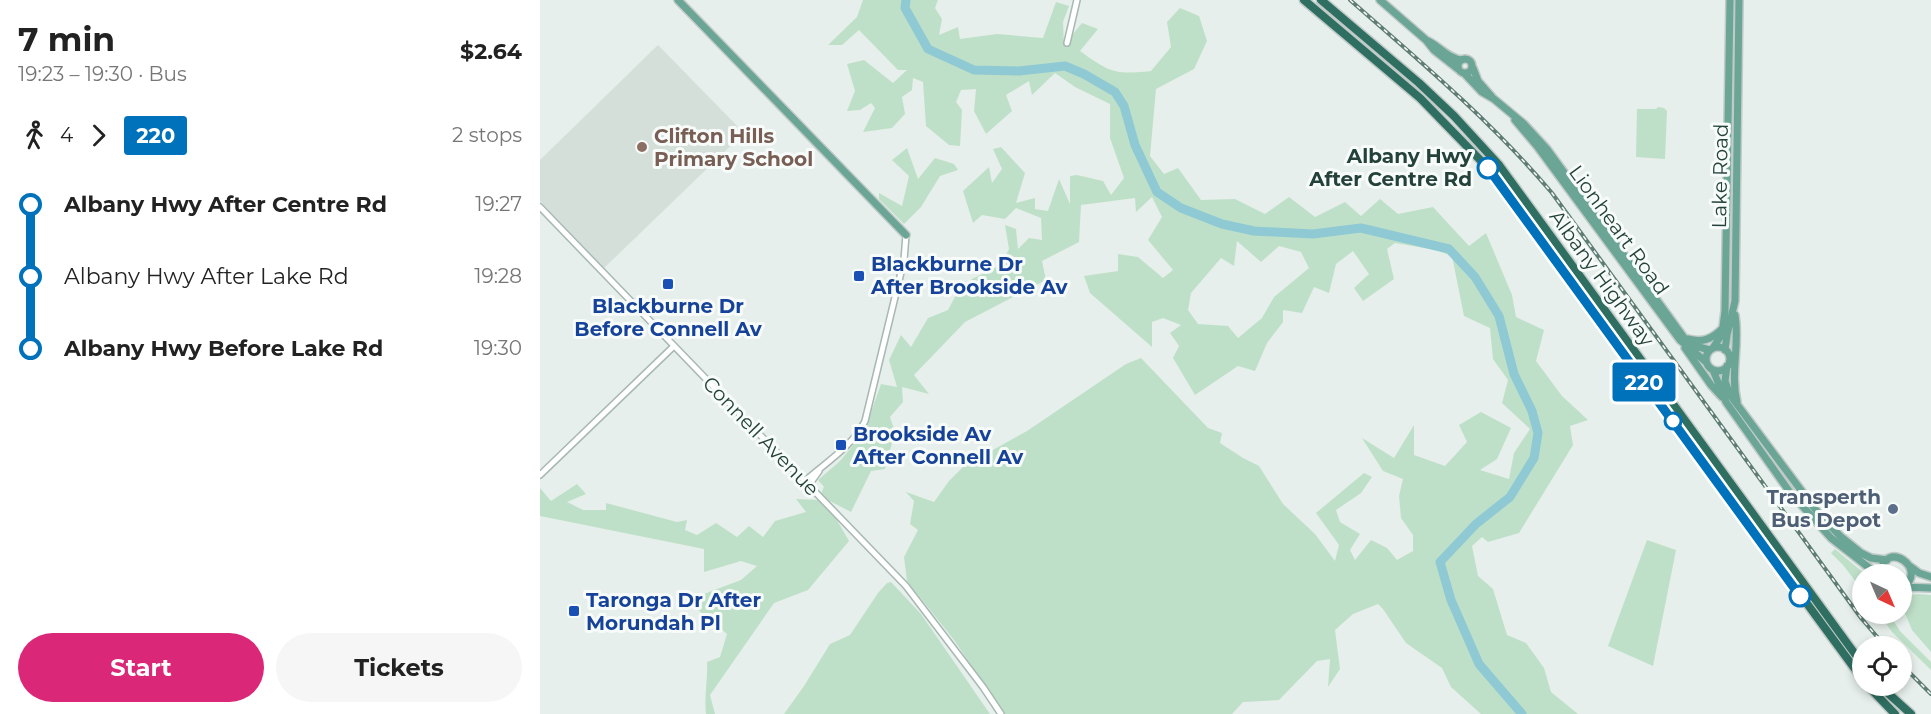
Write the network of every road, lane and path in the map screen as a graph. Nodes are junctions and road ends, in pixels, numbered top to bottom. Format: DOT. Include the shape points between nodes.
graph roads {
  1 [pos="678,0"];
  2 [pos="1077,0"];
  3 [pos="1304,0"];
  4 [pos="1321,0"];
  5 [pos="1380,0"];
  6 [pos="1730,0"];
  7 [pos="1739,0"];
  8 [pos="1426,40"];
  9 [pos="1067,43"];
  10 [pos="1462,60"];
  11 [pos="1473,68"];
  12 [pos="1462,71"];
  13 [pos="1435,97"];
  14 [pos="1494,99"];
  15 [pos="1427,106"];
  16 [pos="540,207"];
  17 [pos="906,236"];
  18 [pos="1576,271"];
  19 [pos="1568,278"];
  20 [pos="1734,309"];
  21 [pos="1723,327"];
  22 [pos="1684,341"];
  23 [pos="674,346"];
  24 [pos="1712,349"];
  25 [pos="1725,350"];
  26 [pos="1706,362"];
  27 [pos="1727,366"];
  28 [pos="1713,370"];
  29 [pos="1723,398"];
  30 [pos="1738,406"];
  31 [pos="1700,440"];
  32 [pos="1691,446"];
  33 [pos="540,475"];
  34 [pos="807,483"];
  35 [pos="1887,560"];
  36 [pos="1865,564"];
  37 [pos="1883,564"];
  38 [pos="1909,564"];
  39 [pos="1912,568"];
  40 [pos="1931,577"];
  41 [pos="1912,587"];
  42 [pos="1931,588"];
  43 [pos="1852,650"];
  44 [pos="1852,665"];
  45 [pos="1878,696"];
  46 [pos="1891,696"];
  47 [pos="1001,714"];
  48 [pos="1895,714"];
  49 [pos="1911,714"];
  1 -- 17 [label="main road"];
  2 -- 9 [label="street"];
  3 -- 15 [label="highway, Albany Highway"];
  4 -- 13 [label="highway, Albany Highway"];
  5 -- 8 [label="main road, Lionheart Road"];
  6 -- 21 [label="main road, Lake Road"];
  7 -- 20 [label="main road, Lake Road"];
  8 -- 10 [label="main road, Lionheart Road"];
  8 -- 12 [label="main road, Lionheart Road"];
  10 -- 11 [label="main road" via="1469,60"];
  10 -- 12 [label="main road" via="1458,65"];
  11 -- 12 [label="main road" via="1471,72"];
  11 -- 14 [label="main road, Lionheart Road" via="1478,81"];
  12 -- 14 [label="main road, Lionheart Road"];
  13 -- 15 [label="highway"];
  13 -- 18 [label="highway, Albany Highway" via="1499,165"];
  14 -- 22 [label="main road, Lionheart Road" via="1547,149"];
  15 -- 19 [label="highway, Albany Highway" via="1488,168"];
  16 -- 23 [label="street, Connell Avenue"];
  17 -- 34 [label="street" via="904,260 865,421 858,433"];
  18 -- 19 [label="highway"];
  18 -- 31 [label="highway, Albany Highway"];
  19 -- 32 [label="highway, Albany Highway"];
  20 -- 25 [label="main road, Lake Road"];
  20 -- 30 [label="main road" via="1733,382"];
  21 -- 22 [label="main road" via="1706,340"];
  21 -- 24 [label="main road, Lake Road"];
  22 -- 24 [label="main road"];
  22 -- 26 [label="main road, Lionheart Road"];
  22 -- 29 [label="main road" via="1710,385"];
  23 -- 33 [label="street"];
  23 -- 34 [label="street, Connell Avenue"];
  24 -- 25 [label="main road"];
  24 -- 26 [label="main road"];
  25 -- 27 [label="main road" via="1730,359"];
  26 -- 28 [label="main road"];
  27 -- 28 [label="main road"];
  27 -- 30 [label="main road" via="1726,386"];
  28 -- 29 [label="main road"];
  29 -- 36 [label="main road" via="1811,518"];
  30 -- 35 [label="main road" via="1818,513 1840,536 1861,553"];
  31 -- 32 [label="highway"];
  31 -- 43 [label="highway, Albany Highway"];
  32 -- 44 [label="highway, Albany Highway"];
  34 -- 47 [label="street, Connell Avenue" via="906,586"];
  35 -- 37 [label="main road"];
  35 -- 38 [label="main road" via="1900,557"];
  39 -- 40 [label="main road"];
  41 -- 42 [label="main road"];
  45 -- 48 [label="highway"];
  46 -- 49 [label="highway"];
}
